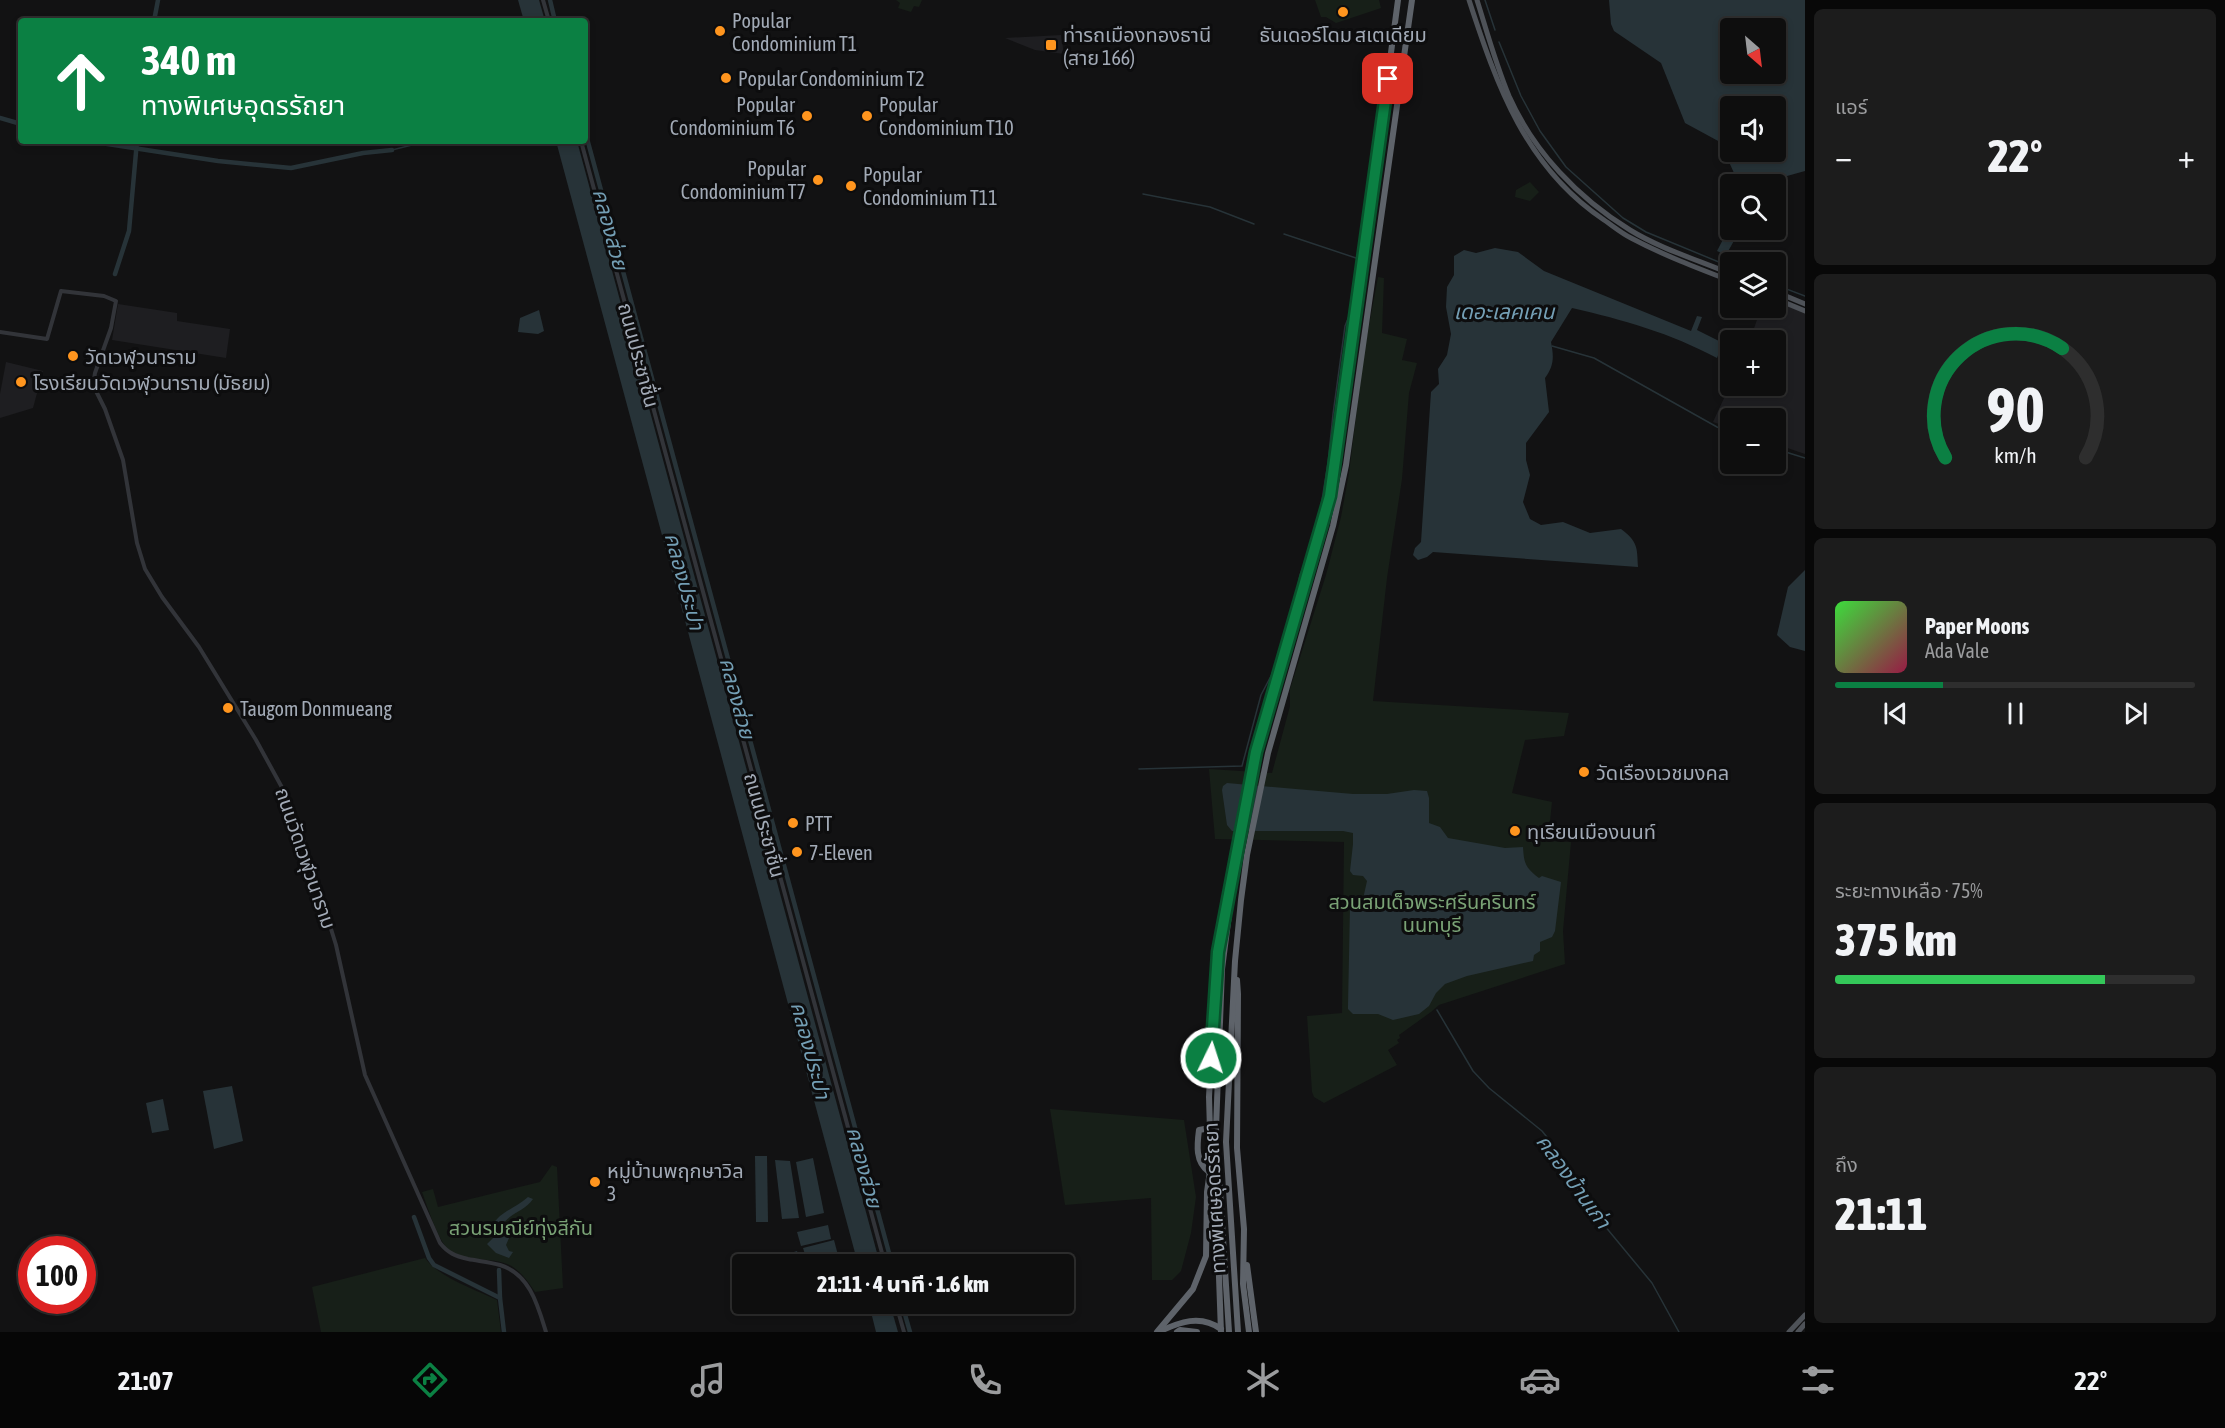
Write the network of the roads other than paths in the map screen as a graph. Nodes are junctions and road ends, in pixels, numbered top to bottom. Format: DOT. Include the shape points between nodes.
graph roads {
  1 [pos="543,0"];
  2 [pos="1398,0"];
  3 [pos="1412,0"];
  4 [pos="1469,0"];
  5 [pos="1477,0"];
  6 [pos="548,18"];
  7 [pos="582,144"];
  8 [pos="1720,269"];
  9 [pos="1720,276"];
  10 [pos="1786,296"];
  11 [pos="1786,303"];
  12 [pos="1805,304"];
  13 [pos="1805,311"];
  14 [pos="0,332"];
  15 [pos="1237,852"];
  16 [pos="1235,961"];
  17 [pos="1210,1128"];
  18 [pos="1210,1168"];
  19 [pos="882,1254"];
  20 [pos="1245,1256"];
  21 [pos="899,1314"];
  22 [pos="1805,1315"];
  23 [pos="1805,1324"];
  24 [pos="546,1332"];
  25 [pos="904,1332"];
  26 [pos="1157,1332"];
  27 [pos="1177,1332"];
  28 [pos="1197,1332"];
  29 [pos="1225,1332"];
  30 [pos="1238,1332"];
  31 [pos="1249,1332"];
  32 [pos="1256,1332"];
  33 [pos="1789,1332"];
  34 [pos="1798,1332"];
  1 -- 6 [label="street"];
  2 -- 15 [label="highway, ทางพิเศษอุดรรัถยา" via="1330,496 1256,752"];
  3 -- 16 [label="highway, ทางพิเศษอุดรรัถยา" via="1346,465 1333,526 1268,753 1247,855"];
  4 -- 9 [label="main road" via="1492,70 1516,123 1563,186 1629,237"];
  5 -- 8 [label="main road" via="1510,97 1526,127 1565,179 1632,231"];
  7 -- 19 [label="street, ถนนประชาชื่น"];
  10 -- 12 [label="main road"];
  11 -- 13 [label="main road"];
  14 -- 24 [label="street, ถนนวัดเวฬุวนาราม" via="47,339 61,291 116,301 93,385 123,460 140,555 152,582 199,647 288,799 336,945 365,1075 434,1231 445,1250 453,1255 503,1266 518,1275 531,1290"];
  15 -- 17 [label="highway" via="1218,952"];
  15 -- 29 [label="highway, ทางพิเศษอุดรรัถยา" via="1222,969 1216,1118"];
  16 -- 20 [label="highway" via="1237,1148"];
  16 -- 30 [label="highway, ทางพิเศษอุดรรัถยา" via="1226,1142"];
  17 -- 18 [label="highway"];
  17 -- 18 [label="highway" via="1199,1130 1197,1145 1203,1168"];
  18 -- 26 [label="highway" via="1206,1256 1193,1289"];
  18 -- 29 [label="highway"];
  20 -- 31 [label="highway"];
  20 -- 32 [label="highway"];
  21 -- 25 [label="street"];
  22 -- 33 [label="main road"];
  23 -- 34 [label="main road"];
  26 -- 29 [label="highway" via="1182,1321 1200,1320"];
  27 -- 28 [label="highway"];
}
